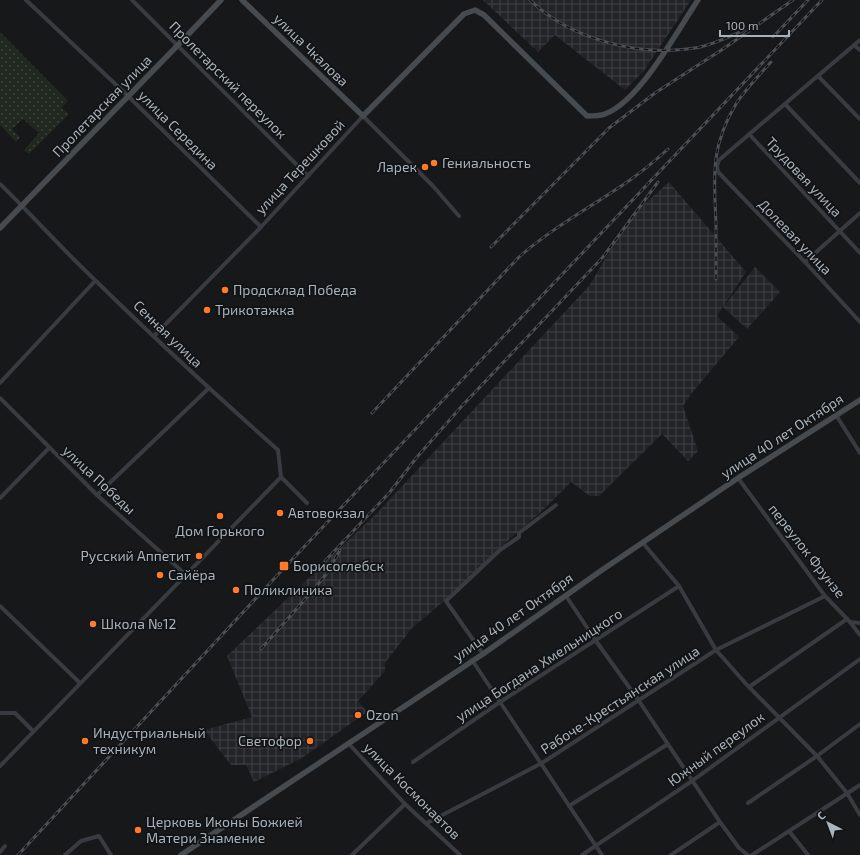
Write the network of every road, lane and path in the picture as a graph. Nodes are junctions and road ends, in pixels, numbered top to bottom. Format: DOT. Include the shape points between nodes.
graph roads {
  1 [pos="26,0"];
  2 [pos="132,0"];
  3 [pos="221,0"];
  4 [pos="242,0"];
  5 [pos="698,0"];
  6 [pos="860,40"];
  7 [pos="178,45"];
  8 [pos="854,45"];
  9 [pos="860,50"];
  10 [pos="818,76"];
  11 [pos="128,96"];
  12 [pos="785,104"];
  13 [pos="363,116"];
  14 [pos="860,119"];
  15 [pos="749,134"];
  16 [pos="308,176"];
  17 [pos="860,183"];
  18 [pos="0,184"];
  19 [pos="22,205"];
  20 [pos="860,213"];
  21 [pos="459,216"];
  22 [pos="261,227"];
  23 [pos="0,228"];
  24 [pos="840,231"];
  25 [pos="860,254"];
  26 [pos="805,262"];
  27 [pos="95,281"];
  28 [pos="860,322"];
  29 [pos="154,336"];
  30 [pos="0,383"];
  31 [pos="209,388"];
  32 [pos="0,398"];
  33 [pos="860,400"];
  34 [pos="836,415"];
  35 [pos="49,448"];
  36 [pos="860,453"];
  37 [pos="281,477"];
  38 [pos="738,478"];
  39 [pos="97,495"];
  40 [pos="0,498"];
  41 [pos="307,504"];
  42 [pos="556,505"];
  43 [pos="643,543"];
  44 [pos="186,575"];
  45 [pos="679,586"];
  46 [pos="566,596"];
  47 [pos="825,596"];
  48 [pos="0,606"];
  49 [pos="849,621"];
  50 [pos="860,623"];
  51 [pos="860,636"];
  52 [pos="596,641"];
  53 [pos="716,650"];
  54 [pos="482,654"];
  55 [pos="860,659"];
  56 [pos="472,660"];
  57 [pos="80,683"];
  58 [pos="749,687"];
  59 [pos="639,700"];
  60 [pos="500,702"];
  61 [pos="0,713"];
  62 [pos="779,717"];
  63 [pos="860,724"];
  64 [pos="33,731"];
  65 [pos="348,743"];
  66 [pos="668,744"];
  67 [pos="817,756"];
  68 [pos="413,762"];
  69 [pos="542,763"];
  70 [pos="0,766"];
  71 [pos="692,781"];
  72 [pos="860,785"];
  73 [pos="847,793"];
  74 [pos="748,803"];
  75 [pos="405,804"];
  76 [pos="569,806"];
  77 [pos="860,815"];
  78 [pos="720,822"];
  79 [pos="427,823"];
  80 [pos="789,831"];
  81 [pos="5,846"];
  82 [pos="596,846"];
  83 [pos="0,852"];
  84 [pos="65,855"];
  85 [pos="111,855"];
  86 [pos="181,855"];
  87 [pos="352,855"];
  88 [pos="460,855"];
  89 [pos="582,855"];
  90 [pos="602,855"];
  91 [pos="671,855"];
  92 [pos="748,855"];
  93 [pos="752,855"];
  94 [pos="808,855"];
  1 -- 11 [label="street, улица Середина"];
  2 -- 7 [label="street, Пролетарский переулок"];
  3 -- 7 [label="street, Пролетарская улица"];
  4 -- 13 [label="street, улица Чкалова"];
  5 -- 13 [label="street, улица Терешковой" via="645,81 622,104 605,114 587,116 475,10 464,14"];
  6 -- 8 [label="street"];
  7 -- 11 [label="street, Пролетарская улица"];
  7 -- 16 [label="street, Пролетарский переулок"];
  8 -- 9 [label="street"];
  8 -- 10 [label="street"];
  10 -- 12 [label="street"];
  10 -- 14 [label="street"];
  11 -- 19 [label="street, Пролетарская улица"];
  11 -- 22 [label="street, улица Середина"];
  12 -- 15 [label="street"];
  12 -- 17 [label="street"];
  13 -- 16 [label="street, улица Терешковой"];
  13 -- 21 [label="street" via="433,186"];
  15 -- 24 [label="street, Трудовая улица"];
  15 -- 26 [label="street, Долевая улица" via="719,160 718,172"];
  16 -- 22 [label="street, улица Терешковой"];
  18 -- 19 [label="street, Сенная улица"];
  19 -- 23 [label="street, Пролетарская улица"];
  19 -- 27 [label="street, Сенная улица"];
  20 -- 24 [label="street"];
  22 -- 29 [label="street, улица Терешковой"];
  24 -- 25 [label="street, Трудовая улица"];
  24 -- 26 [label="street"];
  26 -- 28 [label="street, Долевая улица"];
  27 -- 29 [label="street, Сенная улица"];
  27 -- 30 [label="street"];
  29 -- 31 [label="street, Сенная улица"];
  31 -- 37 [label="street, Сенная улица" via="278,450"];
  31 -- 39 [label="street"];
  32 -- 35 [label="street, улица Победы"];
  33 -- 34 [label="street, улица 40 лет Октября"];
  34 -- 36 [label="street"];
  34 -- 38 [label="street, улица 40 лет Октября"];
  35 -- 39 [label="street, улица Победы"];
  35 -- 40 [label="street"];
  37 -- 41 [label="street"];
  37 -- 44 [label="street"];
  38 -- 43 [label="street, улица 40 лет Октября"];
  38 -- 47 [label="street, переулок Фрунзе"];
  39 -- 44 [label="street, улица Победы"];
  42 -- 54 [label="street" via="519,533 519,538 500,550 446,601"];
  43 -- 45 [label="street"];
  43 -- 46 [label="street, улица 40 лет Октября"];
  44 -- 57 [label="street"];
  45 -- 52 [label="street, улица Богдана Хмельницкого"];
  45 -- 53 [label="street"];
  46 -- 52 [label="street"];
  46 -- 54 [label="street, улица 40 лет Октября"];
  47 -- 49 [label="street, переулок Фрунзе"];
  47 -- 53 [label="street, Рабоче-Крестьянская улица"];
  48 -- 57 [label="street"];
  49 -- 50 [label="street"];
  49 -- 51 [label="street, переулок Фрунзе"];
  49 -- 58 [label="street"];
  52 -- 59 [label="street"];
  52 -- 60 [label="street, улица Богдана Хмельницкого"];
  53 -- 58 [label="street"];
  53 -- 59 [label="street, Рабоче-Крестьянская улица"];
  54 -- 56 [label="street, улица 40 лет Октября"];
  55 -- 62 [label="street, Южный переулок"];
  56 -- 60 [label="street"];
  56 -- 65 [label="street, улица 40 лет Октября"];
  57 -- 64 [label="street"];
  58 -- 62 [label="street"];
  59 -- 66 [label="street"];
  59 -- 69 [label="street, Рабоче-Крестьянская улица"];
  60 -- 68 [label="street, улица Богдана Хмельницкого"];
  60 -- 69 [label="street"];
  61 -- 64 [label="street" via="15,714"];
  62 -- 67 [label="street"];
  62 -- 71 [label="street, Южный переулок"];
  63 -- 67 [label="street"];
  64 -- 70 [label="street"];
  65 -- 75 [label="street, улица Космонавтов"];
  65 -- 86 [label="street, улица 40 лет Октября"];
  66 -- 71 [label="street"];
  66 -- 76 [label="street"];
  67 -- 73 [label="street"];
  67 -- 74 [label="street"];
  69 -- 76 [label="street"];
  69 -- 79 [label="street, Рабоче-Крестьянская улица"];
  71 -- 78 [label="street"];
  71 -- 82 [label="street, Южный переулок"];
  72 -- 73 [label="street"];
  73 -- 77 [label="street"];
  73 -- 80 [label="street"];
  75 -- 79 [label="street, улица Космонавтов"];
  75 -- 87 [label="street"];
  76 -- 82 [label="street"];
  78 -- 91 [label="street"];
  78 -- 92 [label="street" via="739,848"];
  79 -- 88 [label="street, улица Космонавтов"];
  80 -- 93 [label="street"];
  80 -- 94 [label="street"];
  81 -- 83 [label="street"];
  82 -- 89 [label="street, Южный переулок"];
  82 -- 90 [label="street"];
  84 -- 85 [label="street" via="81,841 99,836"];
}
